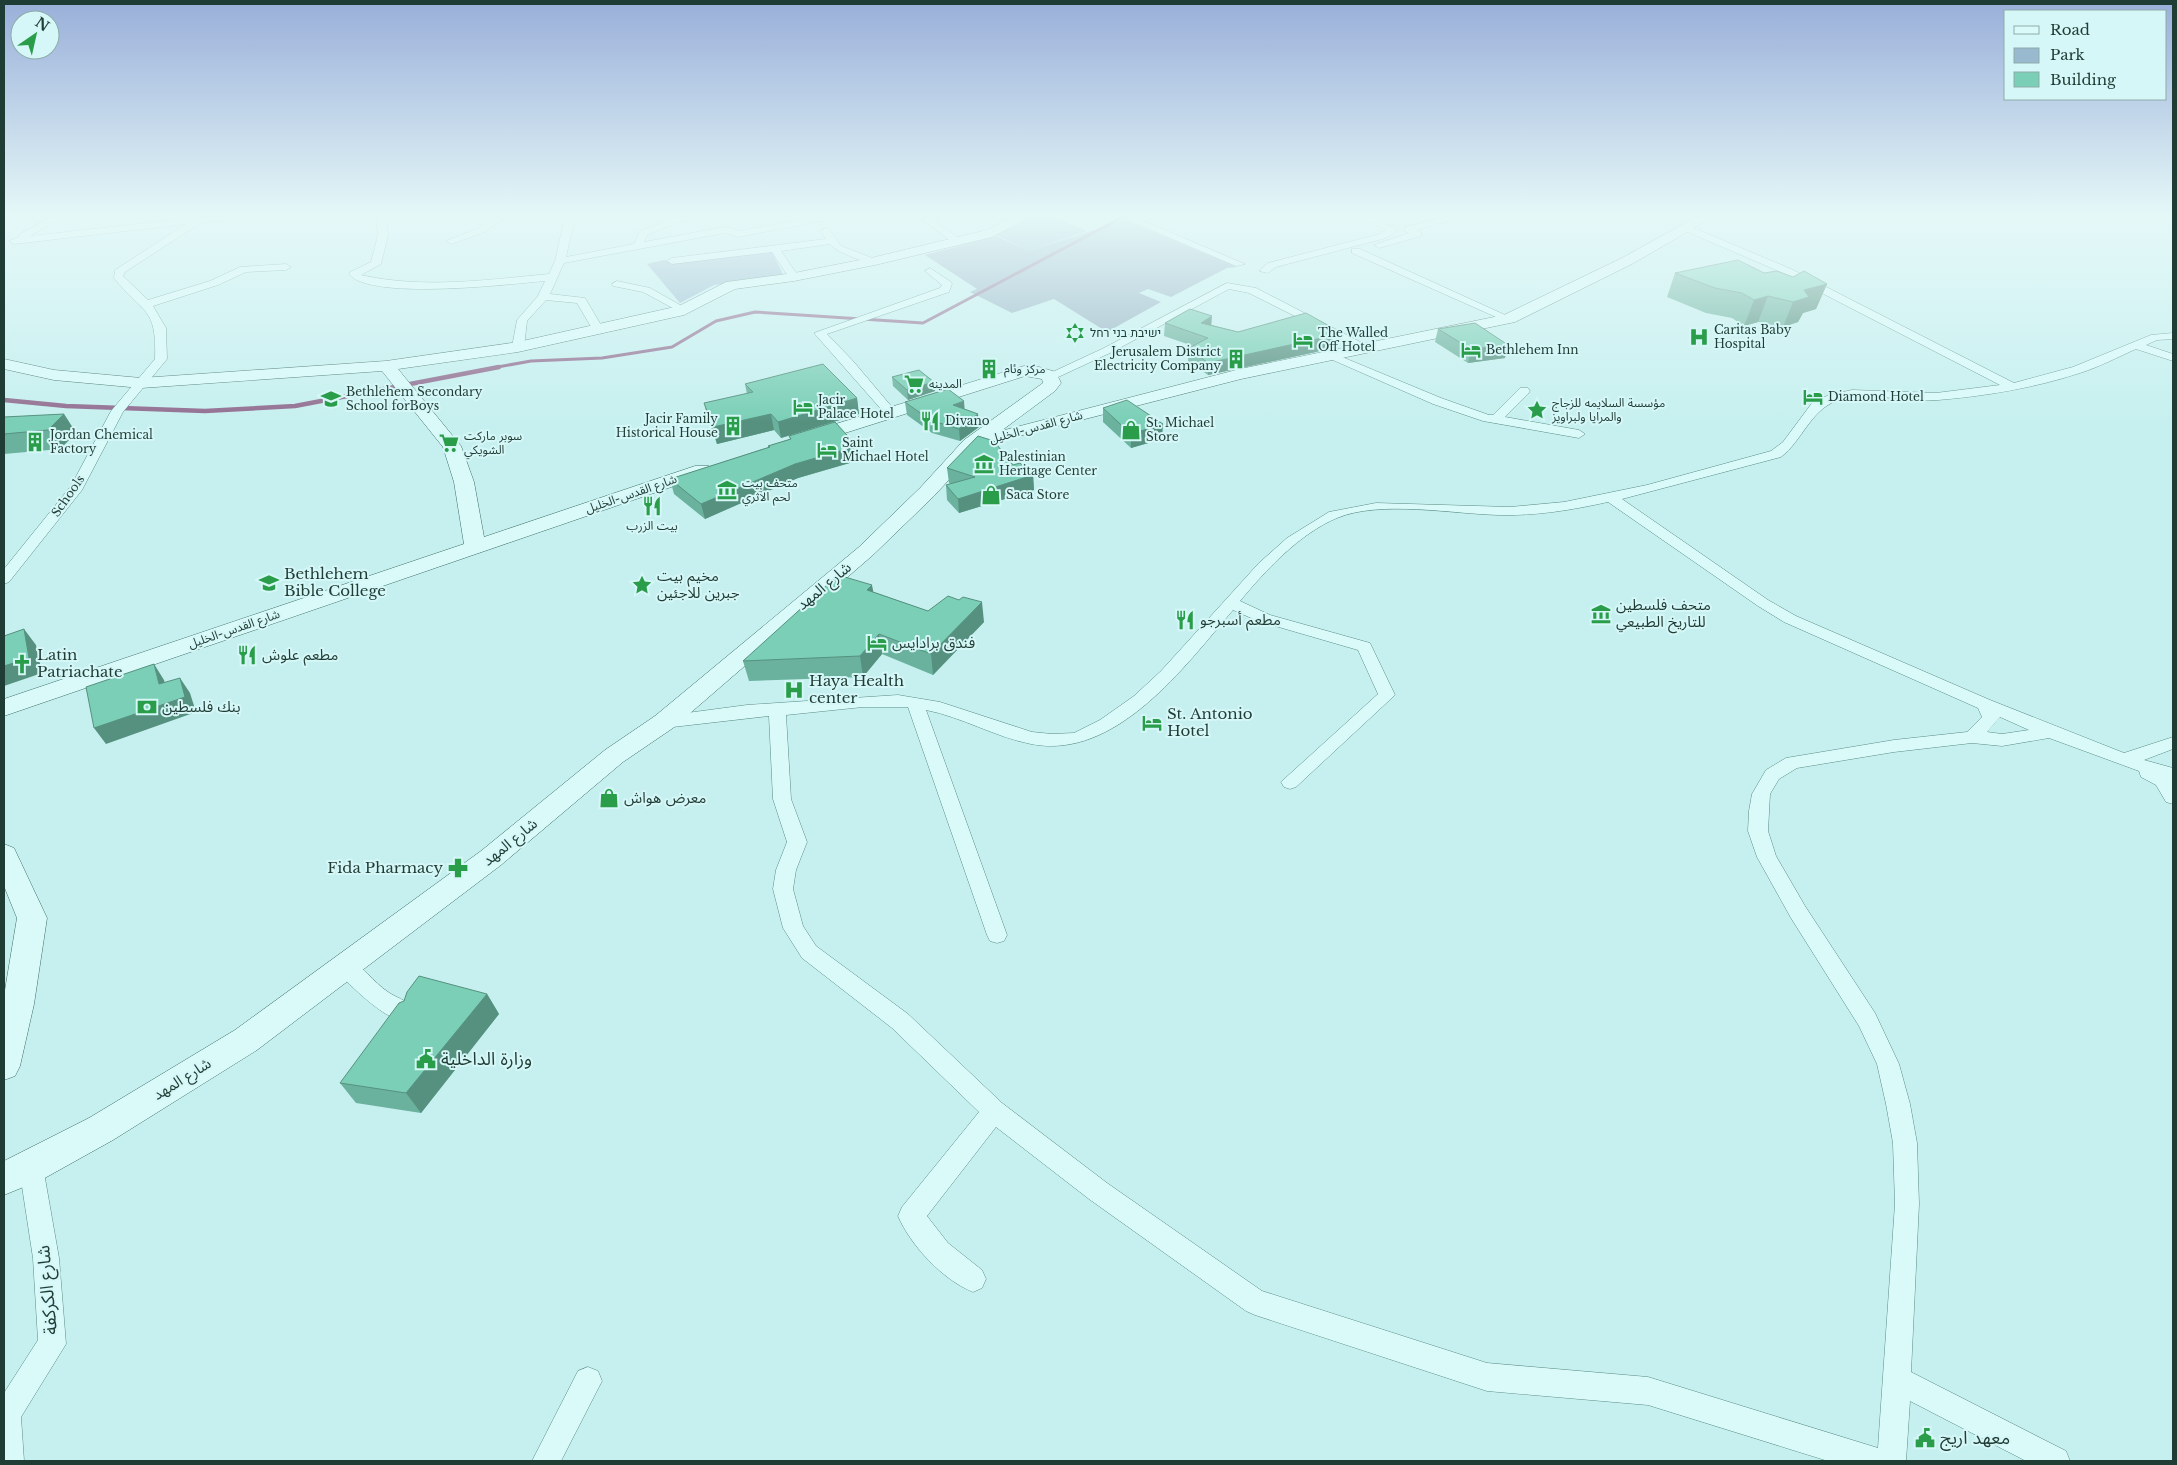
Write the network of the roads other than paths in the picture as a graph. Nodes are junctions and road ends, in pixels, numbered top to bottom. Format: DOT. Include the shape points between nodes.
graph roads {
  1 [pos="125,285"];
  2 [pos="204,285"];
  3 [pos="410,285"];
  4 [pos="424,285"];
  5 [pos="549,285"];
  6 [pos="624,285"];
  7 [pos="730,285"];
  8 [pos="947,285"];
  9 [pos="1433,285"];
  10 [pos="1578,285"];
  11 [pos="1814,285"];
  12 [pos="543,297"];
  13 [pos="146,304"];
  14 [pos="684,310"];
  15 [pos="1509,319"];
  16 [pos="598,330"];
  17 [pos="2173,336"];
  18 [pos="2139,346"];
  19 [pos="1364,347"];
  20 [pos="518,348"];
  21 [pos="1330,355"];
  22 [pos="2173,358"];
  23 [pos="4,364"];
  24 [pos="386,366"];
  25 [pos="1983,371"];
  26 [pos="1050,376"];
  27 [pos="142,383"];
  28 [pos="2013,387"];
  29 [pos="1524,391"];
  30 [pos="1984,391"];
  31 [pos="891,414"];
  32 [pos="1496,420"];
  33 [pos="1579,434"];
  34 [pos="789,444"];
  35 [pos="971,444"];
  36 [pos="724,464"];
  37 [pos="1608,496"];
  38 [pos="475,548"];
  39 [pos="9,565"];
  40 [pos="4,579"];
  41 [pos="1231,603"];
  42 [pos="915,702"];
  43 [pos="1984,704"];
  44 [pos="4,708"];
  45 [pos="777,710"];
  46 [pos="664,722"];
  47 [pos="2054,733"];
  48 [pos="1972,737"];
  49 [pos="2173,742"];
  50 [pos="2124,760"];
  51 [pos="2173,774"];
  52 [pos="1290,782"];
  53 [pos="2173,797"];
  54 [pos="4,856"];
  55 [pos="997,934"];
  56 [pos="345,967"];
  57 [pos="408,1014"];
  58 [pos="4,1066"];
  59 [pos="994,1111"];
  60 [pos="17,1173"];
  61 [pos="4,1193"];
  62 [pos="973,1279"];
  63 [pos="1897,1380"];
  64 [pos="588,1381"];
  65 [pos="10,1461"];
  66 [pos="546,1461"];
  67 [pos="1874,1461"];
  68 [pos="1892,1461"];
  69 [pos="2056,1461"];
  1 -- 13 [label="street, Schools"];
  2 -- 13 [label="street"];
  3 -- 4 [label="street"];
  5 -- 12 [label="street"];
  6 -- 14 [label="street" via="646,290"];
  7 -- 14 [label="street"];
  8 -- 31 [label="street" via="945,290 820,333 849,362"];
  9 -- 15 [label="street"];
  10 -- 15 [label="street, شارع القدس-الخليل"];
  11 -- 25 [label="street"];
  12 -- 16 [label="street" via="581,300"];
  12 -- 20 [label="street" via="522,320"];
  13 -- 27 [label="street, Schools" via="160,325 161,359"];
  14 -- 16 [label="street"];
  15 -- 19 [label="street, شارع القدس-الخليل"];
  16 -- 20 [label="street"];
  17 -- 18 [label="street" via="2155,337"];
  18 -- 22 [label="street"];
  18 -- 28 [label="street" via="2077,370"];
  19 -- 21 [label="street, شارع القدس-الخليل"];
  19 -- 26 [label="street" via="1252,290 1227,286 1108,350"];
  20 -- 24 [label="street"];
  21 -- 32 [label="street" via="1437,402"];
  21 -- 35 [label="street, شارع القدس-الخليل" via="1240,374"];
  23 -- 27 [label="street" via="54,374"];
  24 -- 27 [label="street"];
  24 -- 38 [label="street" via="452,446 464,482"];
  25 -- 28 [label="street"];
  25 -- 30 [label="street" via="1990,378"];
  26 -- 31 [label="street" via="1024,371"];
  26 -- 35 [label="street, شارع القدس-الخليل" via="1052,383 1044,392"];
  27 -- 39 [label="street, Schools" via="117,411 77,487"];
  28 -- 30 [label="street"];
  29 -- 32 [label="street"];
  30 -- 37 [label="street" via="1936,397 1852,394 1833,398 1816,406 1788,446 1776,454"];
  31 -- 34 [label="street"];
  32 -- 33 [label="street"];
  35 -- 46 [label="street, شارع المهد" via="866,551"];
  36 -- 38 [label="street, شارع القدس-الخليل"];
  37 -- 41 [label="street" via="1537,510 1412,506 1330,515 1284,546"];
  37 -- 43 [label="street" via="1790,619"];
  38 -- 44 [label="street, شارع القدس-الخليل"];
  39 -- 40 [label="street, Schools"];
  41 -- 42 [label="street" via="1177,666 1148,694 1099,728 1072,739 1028,736"];
  41 -- 52 [label="street" via="1264,618 1364,647 1388,695"];
  42 -- 45 [label="street" via="836,703"];
  42 -- 55 [label="street"];
  43 -- 47 [label="street"];
  43 -- 48 [label="street" via="1991,718"];
  45 -- 46 [label="street"];
  45 -- 59 [label="street" via="782,799 797,842 786,870 783,889 793,928 809,952 900,1021"];
  46 -- 56 [label="street, شارع المهد" via="614,756 491,858"];
  47 -- 48 [label="street" via="2002,740"];
  47 -- 50 [label="street"];
  48 -- 63 [label="street" via="1792,762 1772,775 1761,794 1758,811 1758,831 1767,857 1798,912 1868,1020 1888,1064 1898,1104 1905,1142 1907,1204"];
  49 -- 50 [label="street"];
  50 -- 51 [label="street"];
  50 -- 53 [label="street" via="2162,780"];
  54 -- 58 [label="street" via="32,918"];
  56 -- 57 [label="street" via="379,998"];
  56 -- 60 [label="street, شارع المهد" via="246,1040 101,1129"];
  59 -- 62 [label="street" via="911,1216 939,1252"];
  59 -- 67 [label="street" via="1098,1191 1255,1302 1487,1377 1648,1391"];
  60 -- 61 [label="street, شارع المهد"];
  60 -- 65 [label="street, شارع الكركفة" via="46,1258 52,1344 7,1415"];
  63 -- 68 [label="street"];
  63 -- 69 [label="street"];
  64 -- 66 [label="street"];
}
